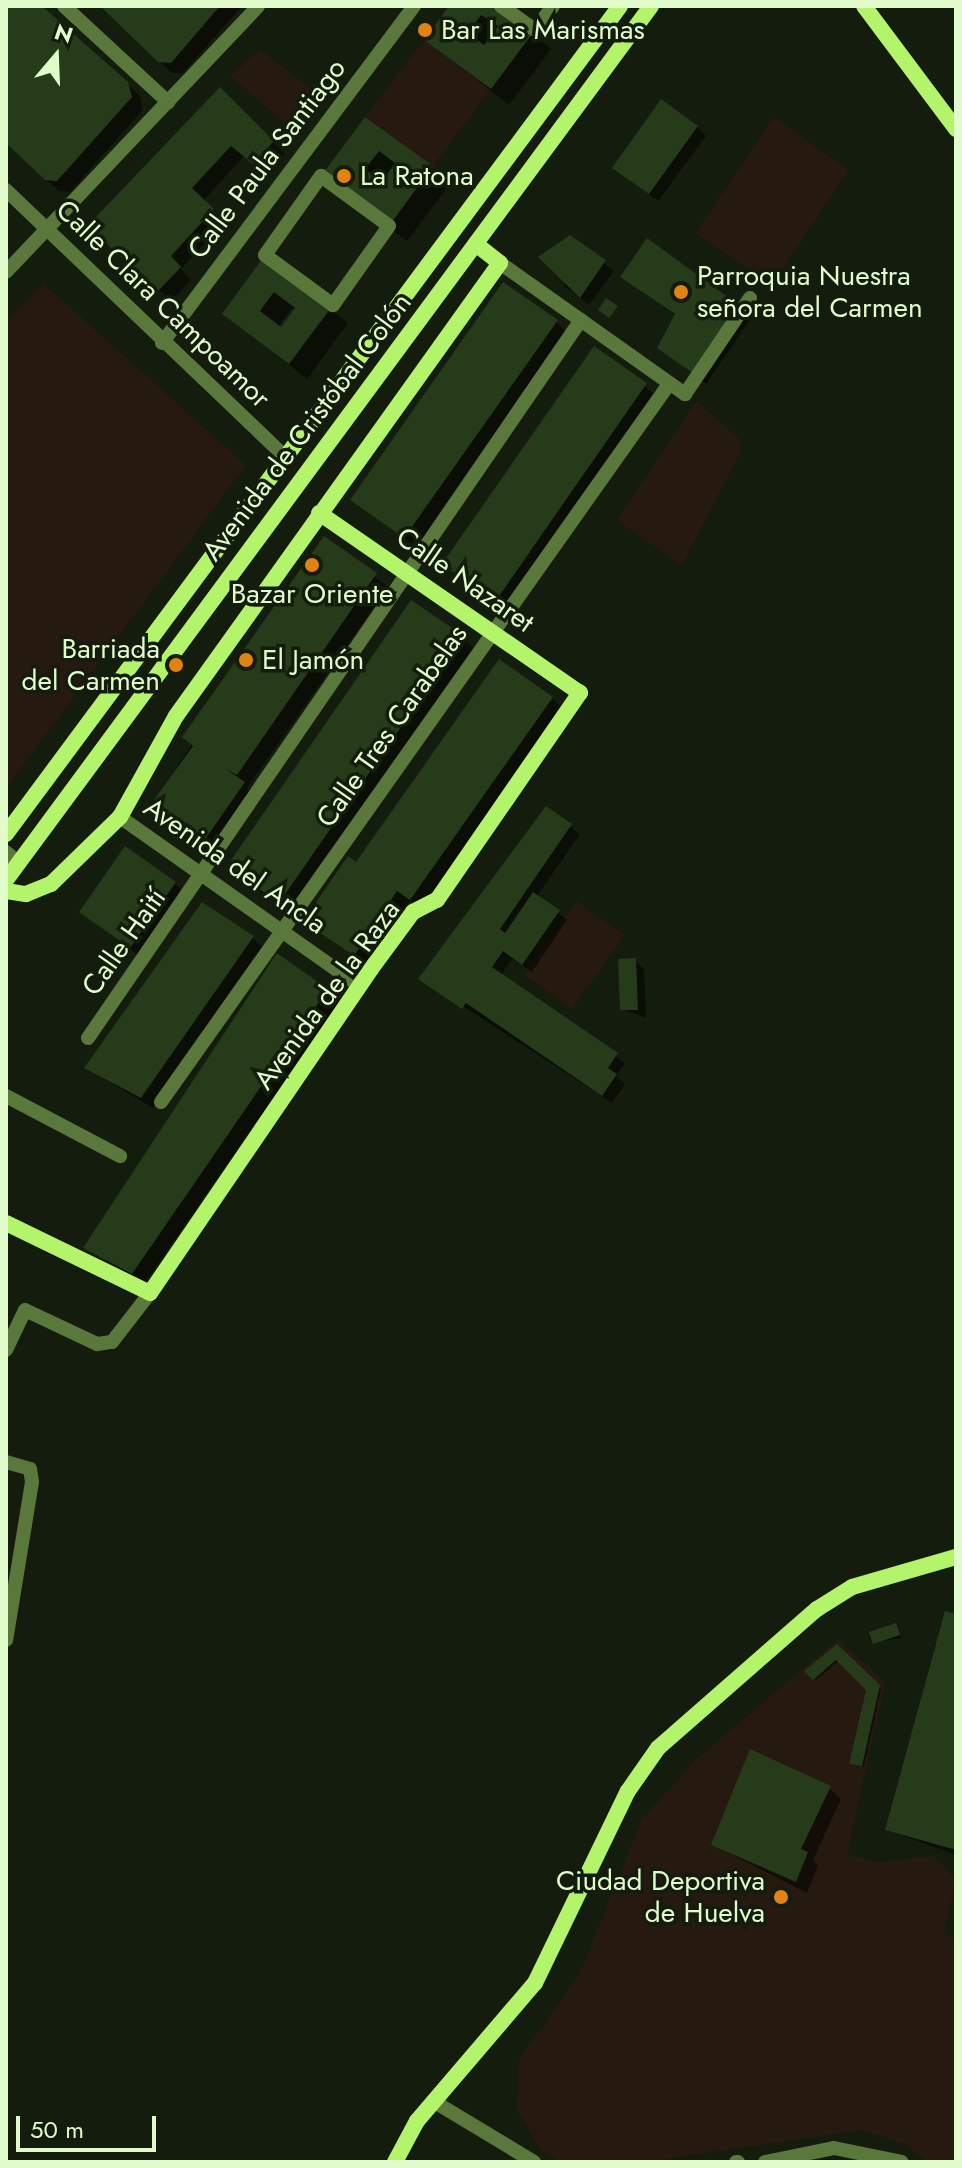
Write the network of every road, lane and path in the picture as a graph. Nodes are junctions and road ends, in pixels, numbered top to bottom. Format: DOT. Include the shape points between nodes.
graph roads {
  1 [pos="64,6"];
  2 [pos="258,6"];
  3 [pos="414,6"];
  4 [pos="501,6"];
  5 [pos="553,6"];
  6 [pos="620,6"];
  7 [pos="651,6"];
  8 [pos="864,6"];
  9 [pos="168,102"];
  10 [pos="956,129"];
  11 [pos="6,190"];
  12 [pos="47,229"];
  13 [pos="476,244"];
  14 [pos="265,255"];
  15 [pos="500,263"];
  16 [pos="6,272"];
  17 [pos="750,298"];
  18 [pos="581,320"];
  19 [pos="162,343"];
  20 [pos="669,384"];
  21 [pos="284,456"];
  22 [pos="319,513"];
  23 [pos="407,571"];
  24 [pos="492,629"];
  25 [pos="580,693"];
  26 [pos="120,817"];
  27 [pos="6,834"];
  28 [pos="12,858"];
  29 [pos="202,876"];
  30 [pos="6,880"];
  31 [pos="6,891"];
  32 [pos="279,929"];
  33 [pos="360,986"];
  34 [pos="88,1038"];
  35 [pos="6,1096"];
  36 [pos="161,1102"];
  37 [pos="120,1156"];
  38 [pos="6,1223"];
  39 [pos="150,1293"];
  40 [pos="6,1350"];
  41 [pos="6,1462"];
  42 [pos="956,1557"];
  43 [pos="6,1640"];
  44 [pos="433,2101"];
  45 [pos="395,2162"];
  46 [pos="534,2162"];
  47 [pos="765,2162"];
  48 [pos="902,2162"];
  1 -- 9 [label="street"];
  2 -- 9 [label="street"];
  3 -- 19 [label="street, Calle Paula Santiago"];
  4 -- 5 [label="street" via="535,30"];
  6 -- 21 [label="street, Avenida de Cristóbal Colón"];
  7 -- 13 [label="street, Avenida de Cristóbal Colón"];
  8 -- 10 [label="street"];
  9 -- 12 [label="street"];
  11 -- 12 [label="street, Calle Clara Campoamor"];
  12 -- 16 [label="street"];
  12 -- 19 [label="street, Calle Clara Campoamor"];
  13 -- 15 [label="street"];
  13 -- 28 [label="street, Avenida de Cristóbal Colón"];
  14 -- 14 [label="street" via="321,176 389,226 333,305"];
  15 -- 18 [label="street"];
  15 -- 22 [label="street"];
  17 -- 20 [label="street" via="685,394"];
  18 -- 20 [label="street"];
  18 -- 23 [label="street, Calle Haití"];
  19 -- 21 [label="street, Calle Clara Campoamor"];
  20 -- 24 [label="street, Calle Tres Carabelas"];
  21 -- 27 [label="street, Avenida de Cristóbal Colón"];
  22 -- 23 [label="street, Calle Nazaret"];
  22 -- 26 [label="street" via="176,716"];
  23 -- 24 [label="street, Calle Nazaret"];
  23 -- 29 [label="street, Calle Haití"];
  24 -- 25 [label="street, Calle Nazaret"];
  24 -- 32 [label="street, Calle Tres Carabelas"];
  25 -- 33 [label="street, Avenida de la Raza" via="437,900 413,912"];
  26 -- 29 [label="street, Avenida del Ancla"];
  26 -- 31 [label="street" via="51,884 26,894"];
  28 -- 30 [label="street, Avenida de Cristóbal Colón"];
  29 -- 32 [label="street, Avenida del Ancla"];
  29 -- 34 [label="street, Calle Haití"];
  32 -- 33 [label="street, Avenida del Ancla"];
  32 -- 36 [label="street, Calle Tres Carabelas"];
  33 -- 39 [label="street, Avenida de la Raza"];
  35 -- 37 [label="street"];
  38 -- 39 [label="street"];
  39 -- 40 [label="street" via="112,1342 97,1344 25,1310"];
  41 -- 43 [label="street" via="30,1469 32,1482"];
  42 -- 44 [label="street" via="852,1587 817,1609 658,1748 628,1791 535,1983"];
  44 -- 45 [label="street"];
  44 -- 46 [label="street"];
  47 -- 48 [label="street" via="775,2154 834,2148"];
}
